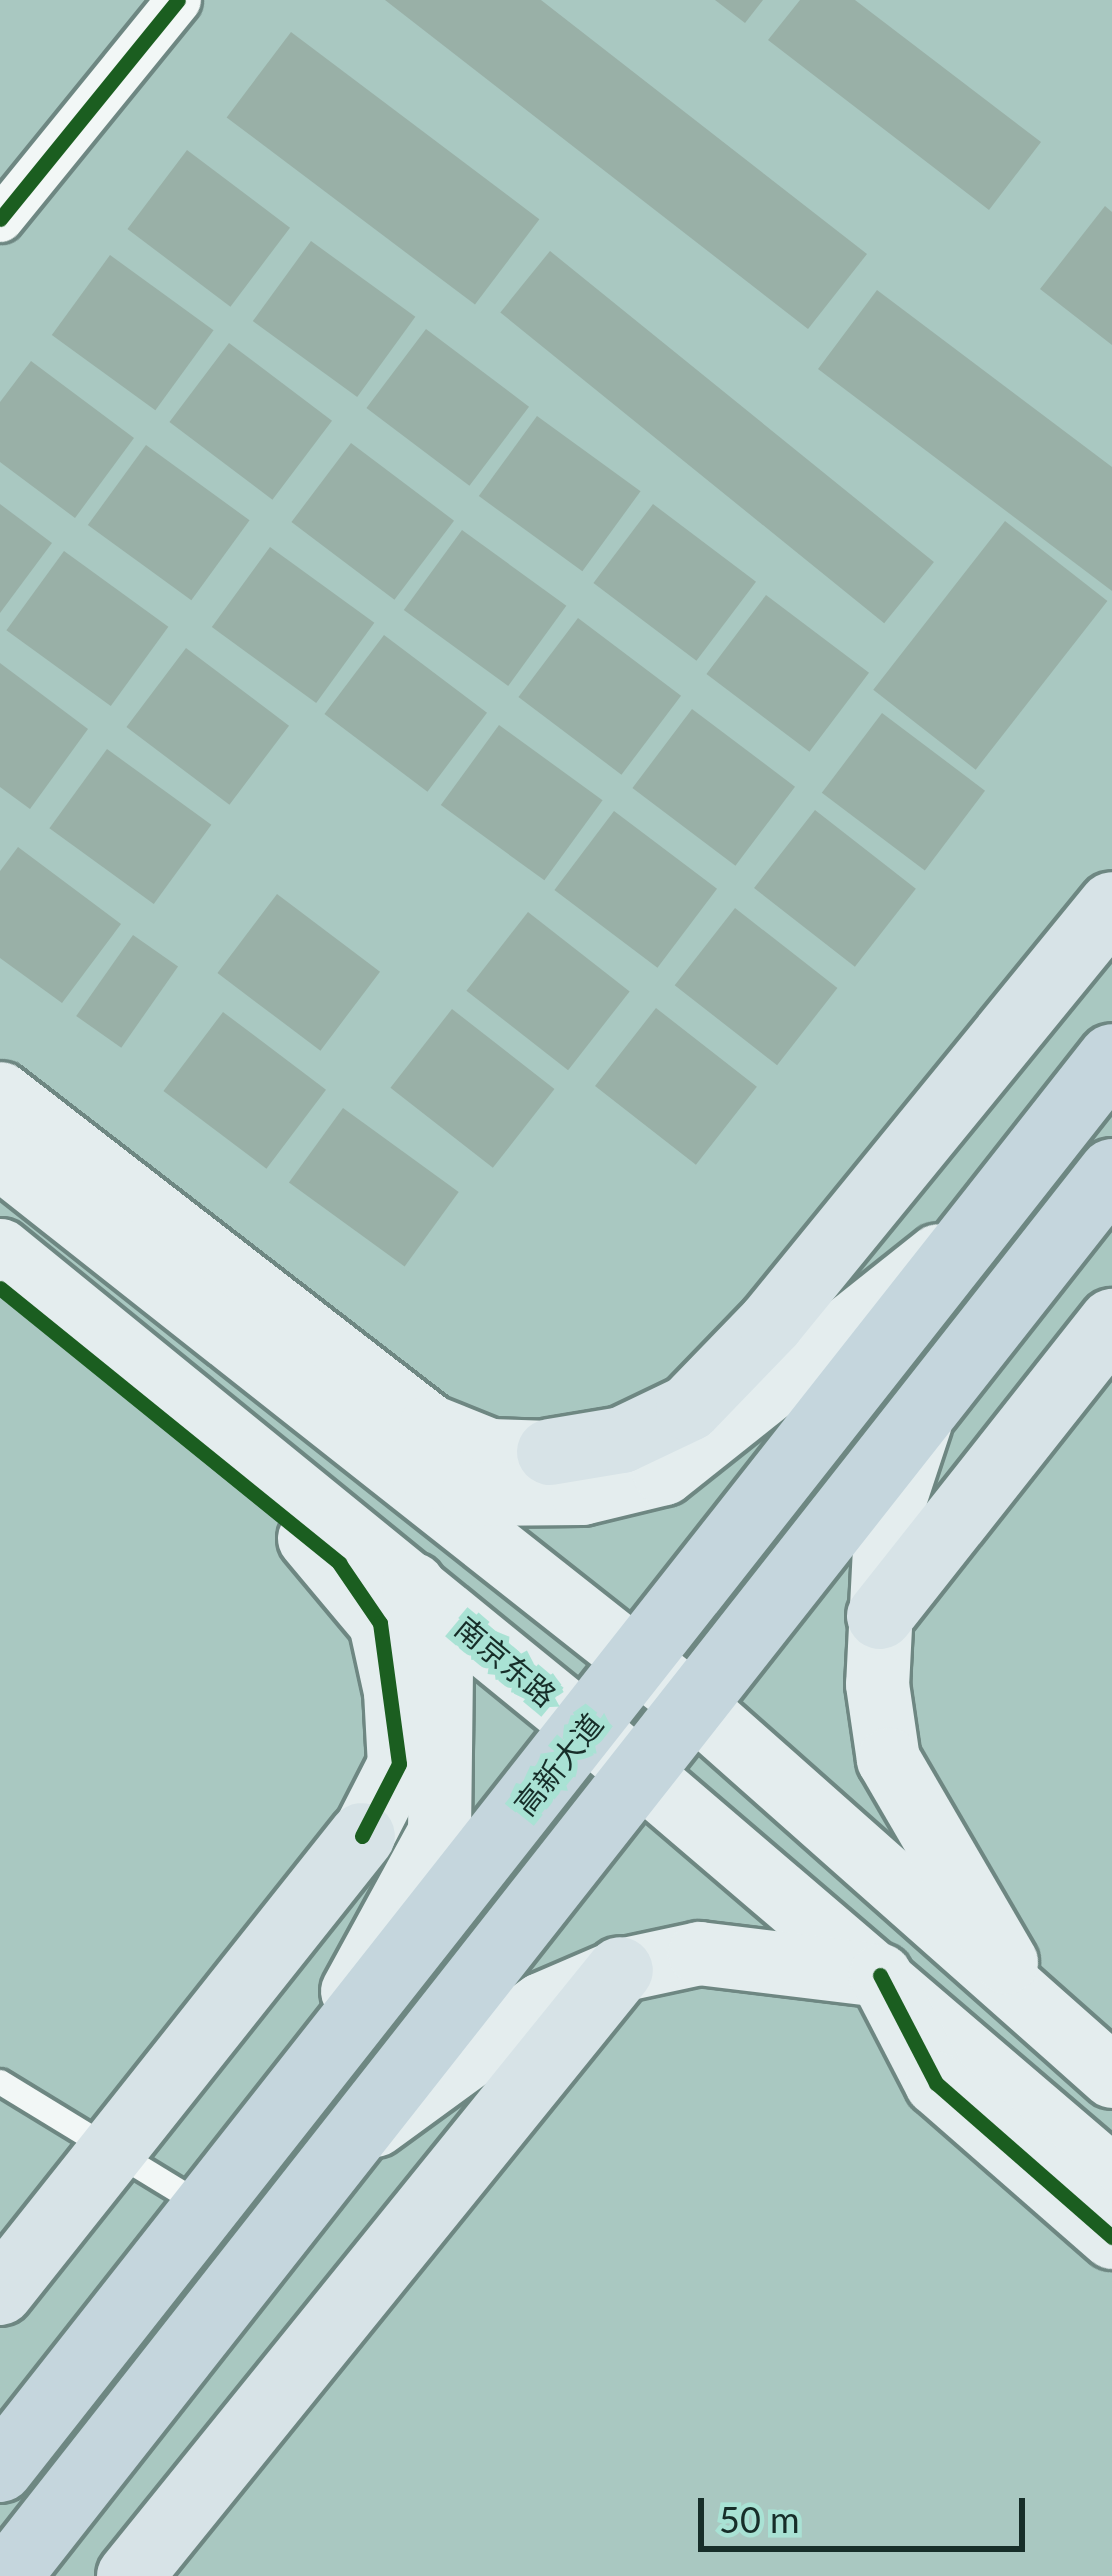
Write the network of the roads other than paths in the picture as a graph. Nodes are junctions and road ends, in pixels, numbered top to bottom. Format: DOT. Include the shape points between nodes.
graph roads {
  1 [pos="178,0"];
  2 [pos="0,219"];
  3 [pos="1112,904"];
  4 [pos="1112,1057"];
  5 [pos="16,1126"];
  6 [pos="1112,1172"];
  7 [pos="986,1216"];
  8 [pos="0,1250"];
  9 [pos="0,1288"];
  10 [pos="1112,1322"];
  11 [pos="317,1408"];
  12 [pos="924,1408"];
  13 [pos="550,1452"];
  14 [pos="412,1583"];
  15 [pos="880,1616"];
  16 [pos="639,1662"];
  17 [pos="691,1702"];
  18 [pos="587,1728"];
  19 [pos="638,1771"];
  20 [pos="362,1836"];
  21 [pos="620,1970"];
  22 [pos="880,1975"];
  23 [pos="1027,2000"];
  24 [pos="1112,2076"];
  25 [pos="0,2082"];
  26 [pos="295,2094"];
  27 [pos="352,2142"];
  28 [pos="112,2150"];
  29 [pos="1112,2177"];
  30 [pos="206,2207"];
  31 [pos="1112,2237"];
  32 [pos="0,2292"];
  33 [pos="0,2469"];
  34 [pos="8,2576"];
  35 [pos="130,2576"];
  1 -- 2 [label="street"];
  3 -- 13 [label="main road" via="800,1289 689,1408 622,1440"];
  4 -- 7 [label="highway, 高新大道"];
  5 -- 11 [label="main road" via="194,1310"];
  5 -- 13 [label="main road" via="430,1426 490,1450"];
  6 -- 12 [label="highway"];
  7 -- 11 [label="main road" via="664,1473 582,1493 472,1494"];
  7 -- 16 [label="highway, 高新大道"];
  8 -- 14 [label="main road, 南京东路"];
  9 -- 20 [label="main road" via="338,1563 380,1622 399,1764"];
  10 -- 15 [label="main road"];
  11 -- 16 [label="main road"];
  12 -- 15 [label="main road" via="885,1528"];
  12 -- 17 [label="highway"];
  14 -- 18 [label="main road, 南京东路"];
  14 -- 26 [label="main road" via="441,1662 439,1832"];
  15 -- 23 [label="main road" via="889,1759"];
  16 -- 17 [label="main road"];
  16 -- 18 [label="highway, 高新大道"];
  17 -- 19 [label="highway"];
  17 -- 23 [label="main road"];
  18 -- 19 [label="main road, 南京东路"];
  18 -- 26 [label="highway, 高新大道"];
  19 -- 22 [label="main road, 南京东路"];
  19 -- 27 [label="highway"];
  20 -- 28 [label="main road"];
  21 -- 22 [label="main road" via="699,1953"];
  21 -- 27 [label="main road" via="541,2004"];
  21 -- 35 [label="main road"];
  22 -- 29 [label="main road, 南京东路"];
  22 -- 31 [label="main road" via="936,2083"];
  23 -- 24 [label="main road"];
  25 -- 28 [label="lane"];
  26 -- 30 [label="highway, 高新大道"];
  27 -- 34 [label="highway"];
  28 -- 30 [label="lane"];
  28 -- 32 [label="main road"];
  30 -- 33 [label="highway, 高新大道"];
}
